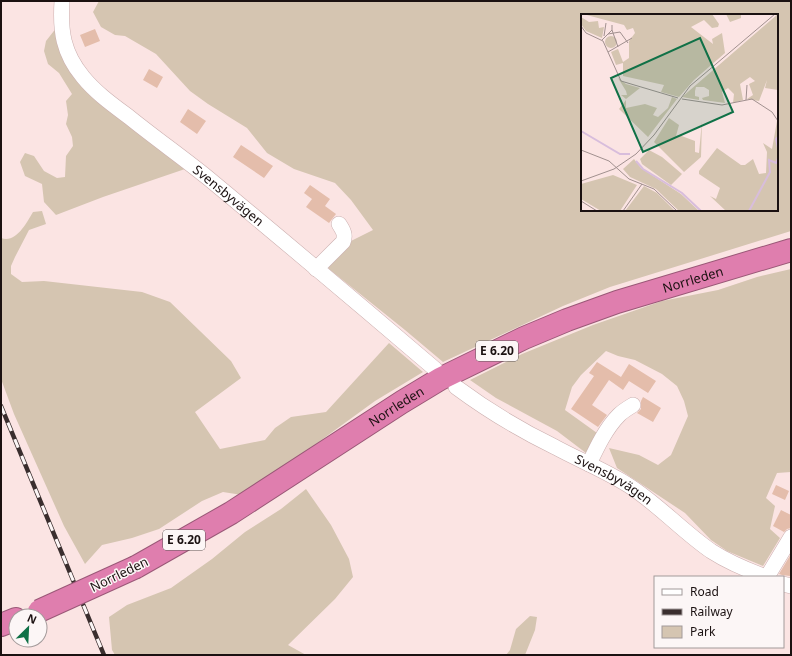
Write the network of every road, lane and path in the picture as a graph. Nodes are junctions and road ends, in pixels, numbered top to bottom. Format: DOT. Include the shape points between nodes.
graph roads {
  1 [pos="62,1"];
  2 [pos="339,224"];
  3 [pos="791,250"];
  4 [pos="316,269"];
  5 [pos="435,369"];
  6 [pos="456,387"];
  7 [pos="632,405"];
  8 [pos="589,464"];
  9 [pos="791,537"];
  10 [pos="765,576"];
  11 [pos="768,576"];
  12 [pos="44,608"];
  1 -- 4 [label="street, Svensbyvägen" via="63,39 69,55 83,77 110,103 207,178"];
  2 -- 4 [label="street" via="344,231 343,242"];
  3 -- 12 [label="highway, Norrleden / E 6.20, bridge" via="652,291 567,320 524,338 402,402 225,517 136,566"];
  4 -- 5 [label="street, Svensbyvägen"];
  6 -- 8 [label="street, Svensbyvägen" via="524,431"];
  7 -- 8 [label="street" via="613,422"];
  8 -- 10 [label="street, Svensbyvägen" via="642,494 712,551"];
  9 -- 11 [label="street"];
}
